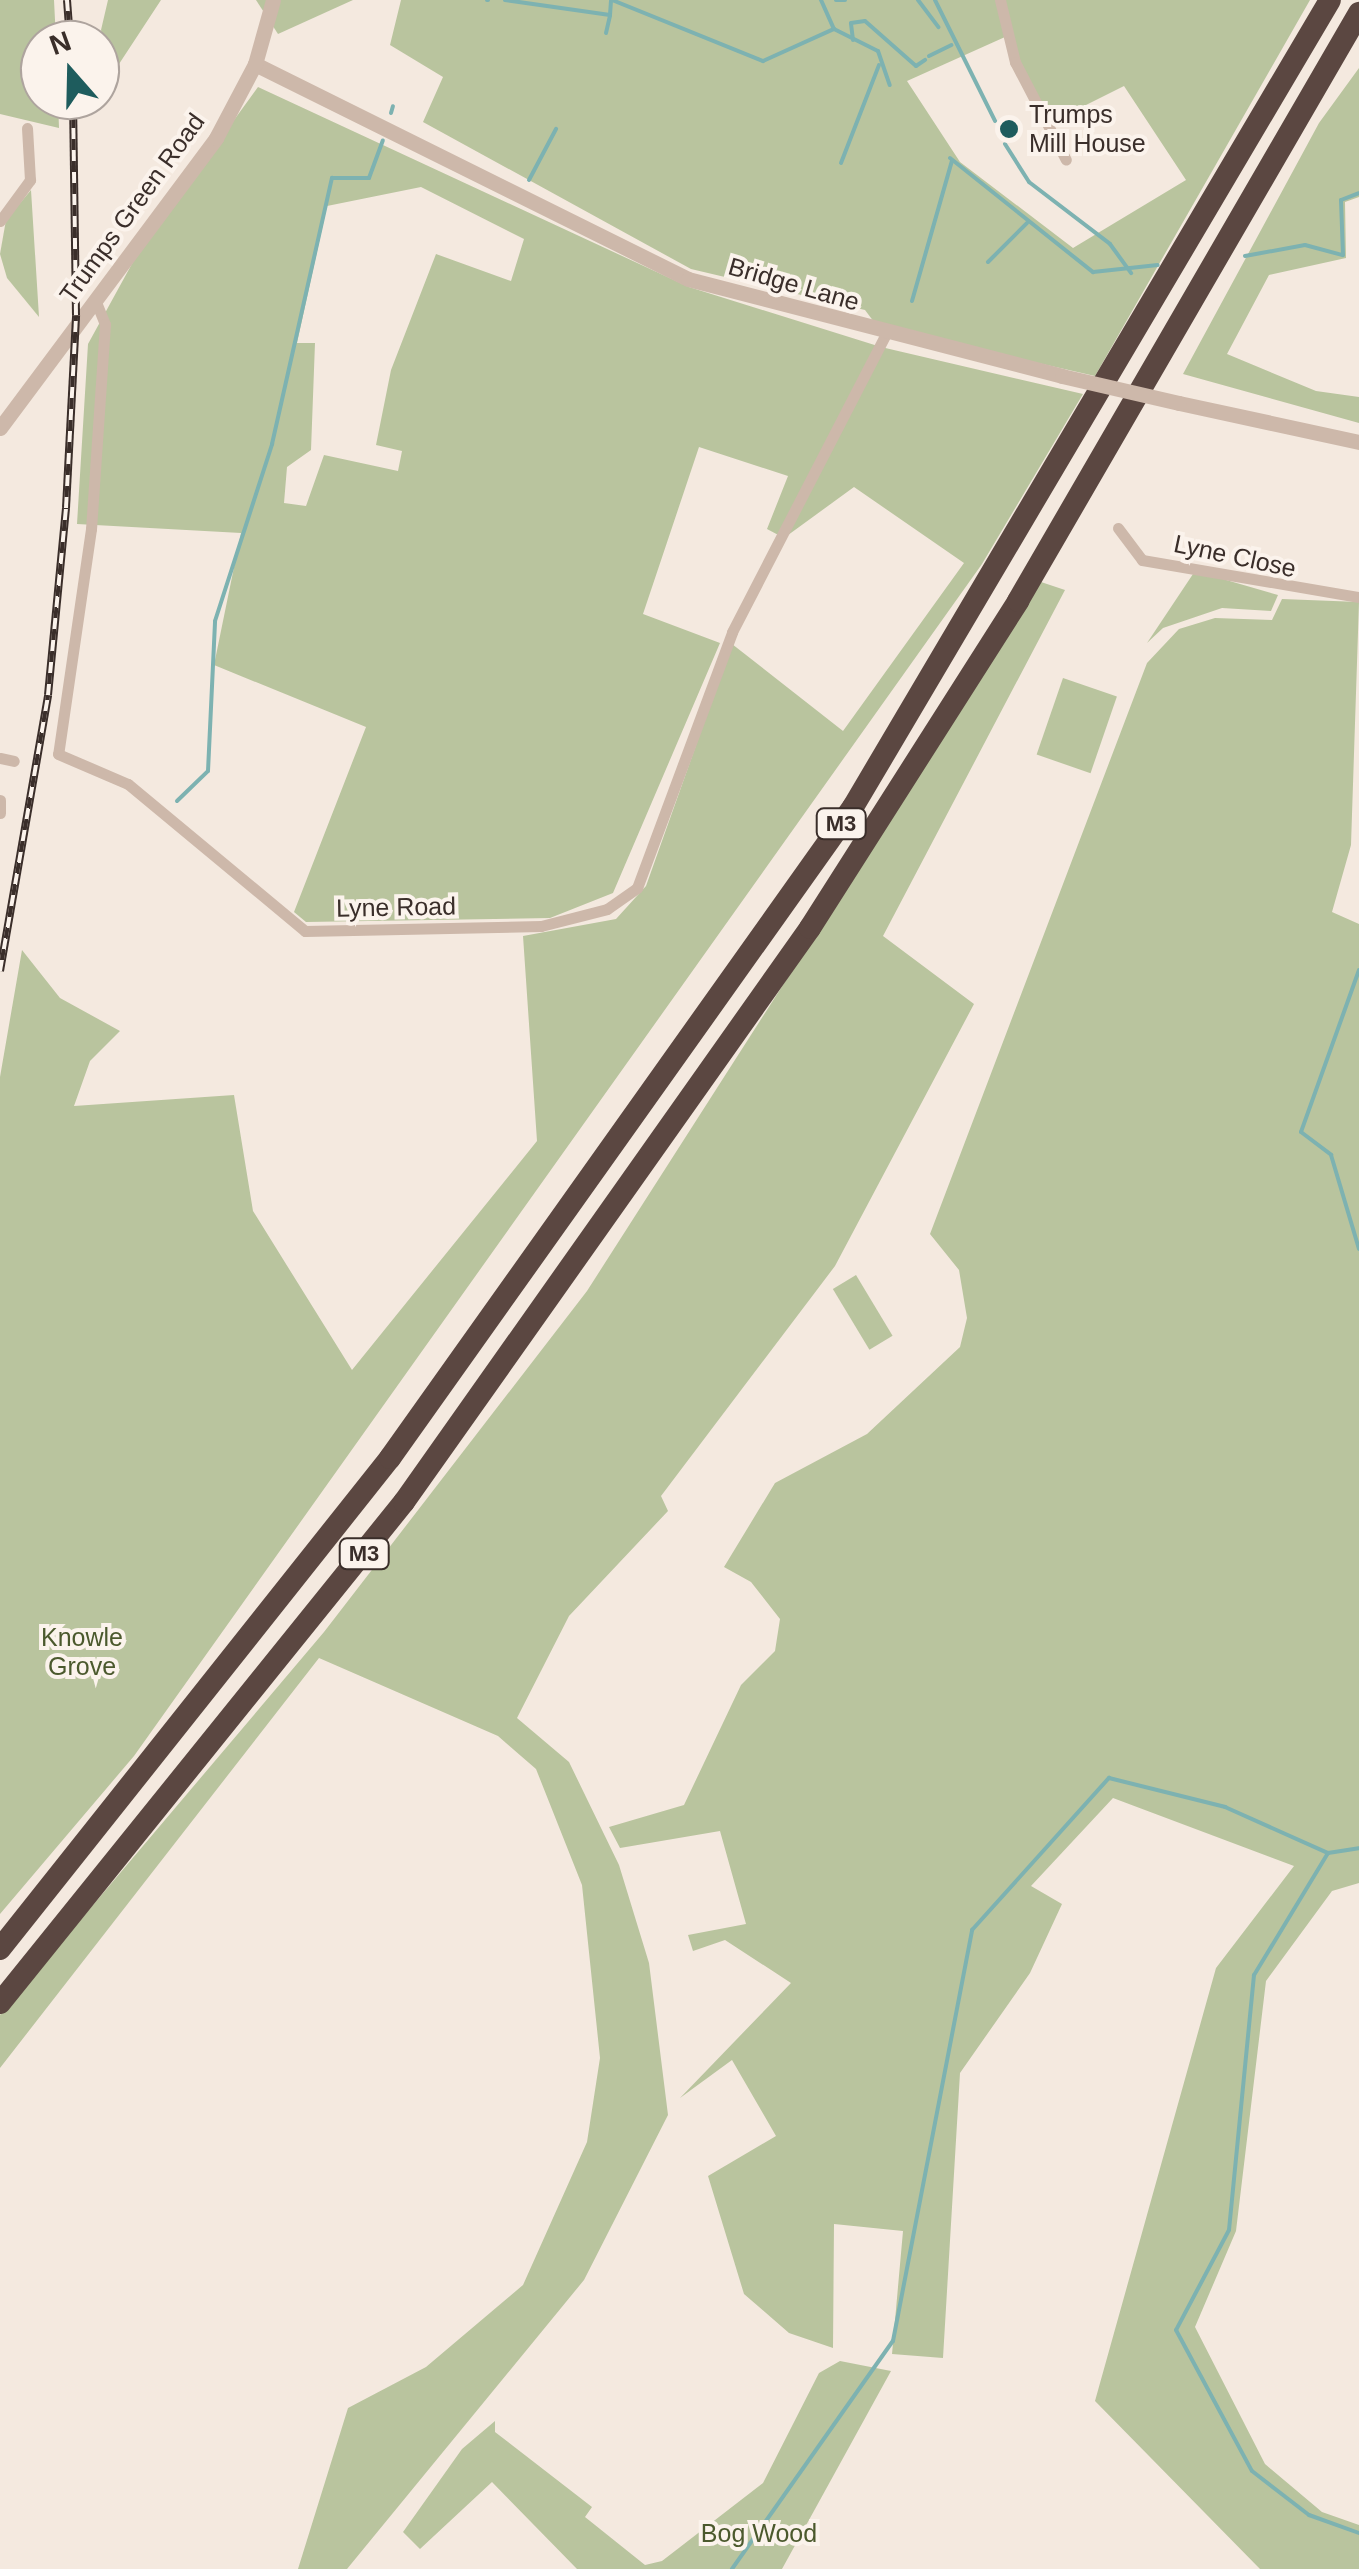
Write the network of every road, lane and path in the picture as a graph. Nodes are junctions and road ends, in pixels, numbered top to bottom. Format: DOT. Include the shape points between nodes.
graph roads {
  1 [pos="273,0"];
  2 [pos="1000,0"];
  3 [pos="1330,0"];
  4 [pos="1359,13"];
  5 [pos="255,64"];
  6 [pos="26,128"];
  7 [pos="1066,160"];
  8 [pos="0,221"];
  9 [pos="96,302"];
  10 [pos="884,335"];
  11 [pos="0,428"];
  12 [pos="1359,442"];
  13 [pos="1118,528"];
  14 [pos="1359,597"];
  15 [pos="0,758"];
  16 [pos="14,761"];
  17 [pos="0,800"];
  18 [pos="0,813"];
  19 [pos="0,1949"];
  20 [pos="0,2003"];
  1 -- 5 [label="street, Trumps Green Road"];
  2 -- 7 [label="street" via="1015,62"];
  3 -- 19 [label="highway, M3" via="854,807 390,1458"];
  4 -- 20 [label="highway, M3" via="1018,601 810,928 404,1502"];
  5 -- 9 [label="street, Trumps Green Road" via="216,138"];
  5 -- 10 [label="street, Bridge Lane" via="688,280"];
  6 -- 8 [label="street" via="30,180"];
  9 -- 10 [label="street, Lyne Road" via="105,324 91,530 58,754 128,784 305,931 541,926 608,910 637,888 746,600"];
  9 -- 11 [label="street, Trumps Green Road"];
  10 -- 12 [label="street, Bridge Lane, bridge"];
  13 -- 14 [label="street, Lyne Close" via="1142,560"];
  15 -- 16 [label="street"];
  17 -- 18 [label="street"];
}
